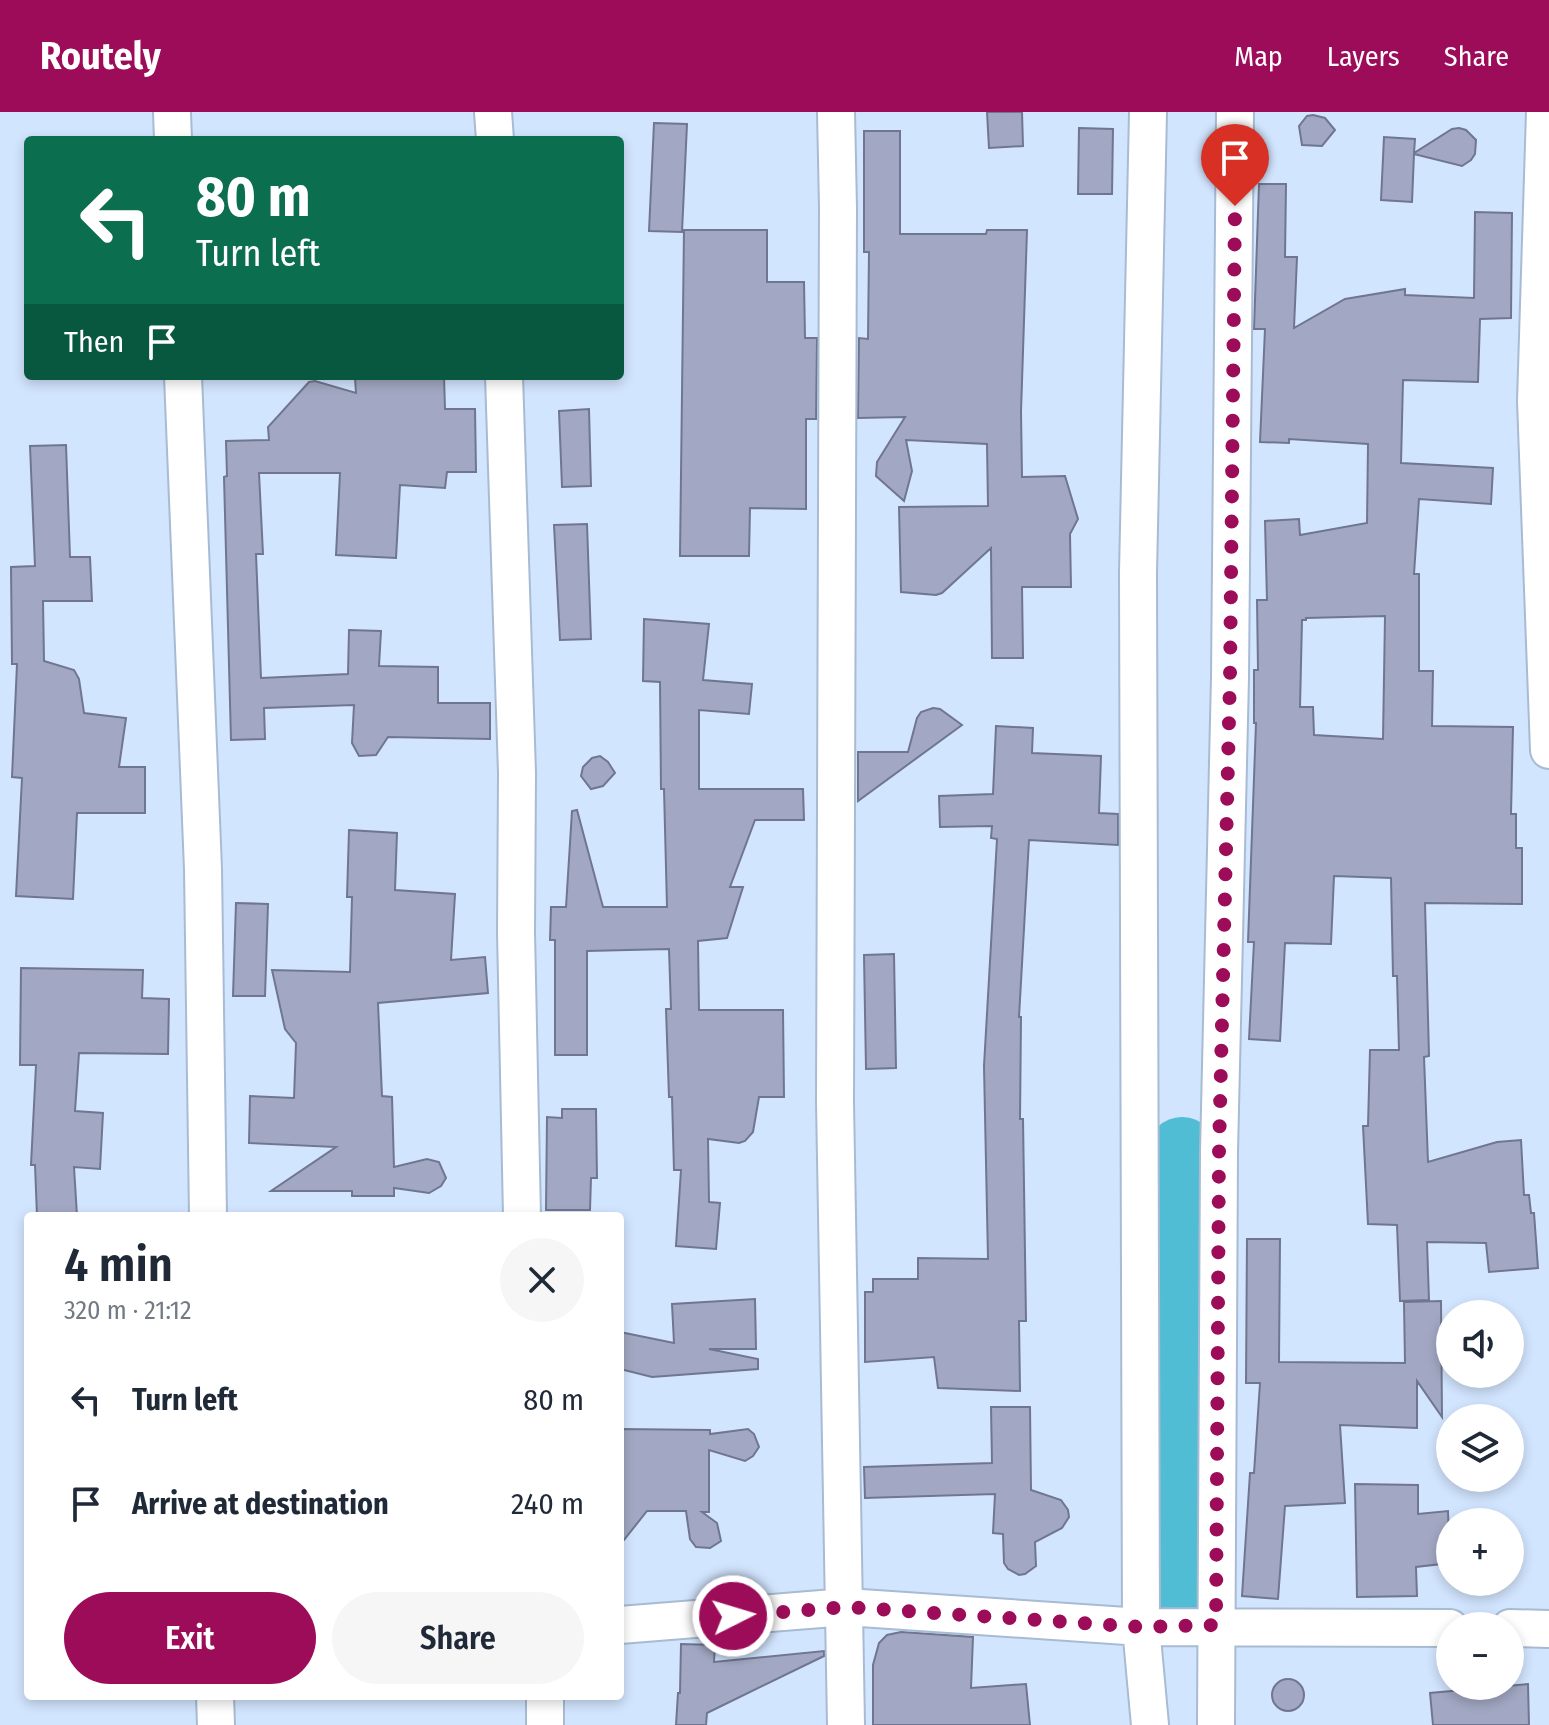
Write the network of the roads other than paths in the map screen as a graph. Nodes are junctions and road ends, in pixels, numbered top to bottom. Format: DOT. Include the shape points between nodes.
graph roads {
  1 [pos="172,112"];
  2 [pos="493,112"];
  3 [pos="836,112"];
  4 [pos="1148,112"];
  5 [pos="1235,112"];
  6 [pos="1545,112"];
  7 [pos="173,136"];
  8 [pos="495,136"];
  9 [pos="183,380"];
  10 [pos="504,380"];
  11 [pos="1549,750"];
  12 [pos="208,1212"];
  13 [pos="522,1212"];
  14 [pos="846,1607"];
  15 [pos="624,1625"];
  16 [pos="1216,1625"];
  17 [pos="1141,1627"];
  18 [pos="1436,1628"];
  19 [pos="1524,1628"];
  20 [pos="1549,1629"];
  21 [pos="215,1700"];
  22 [pos="545,1700"];
  23 [pos="216,1725"];
  24 [pos="545,1725"];
  25 [pos="846,1725"];
  26 [pos="1150,1725"];
  27 [pos="1216,1725"];
  1 -- 7 [label="street"];
  2 -- 8 [label="street"];
  3 -- 14 [label="street" via="835,1102"];
  4 -- 17 [label="street" via="1138,573"];
  5 -- 16 [label="street"];
  6 -- 11 [label="street" via="1536,401"];
  9 -- 12 [label="street" via="203,869"];
  10 -- 13 [label="street" via="517,773"];
  14 -- 15 [label="street"];
  14 -- 17 [label="street"];
  14 -- 25 [label="street"];
  16 -- 17 [label="street"];
  16 -- 18 [label="street"];
  16 -- 27 [label="street"];
  17 -- 26 [label="street"];
  19 -- 20 [label="street"];
  21 -- 23 [label="street"];
  22 -- 24 [label="street"];
}
